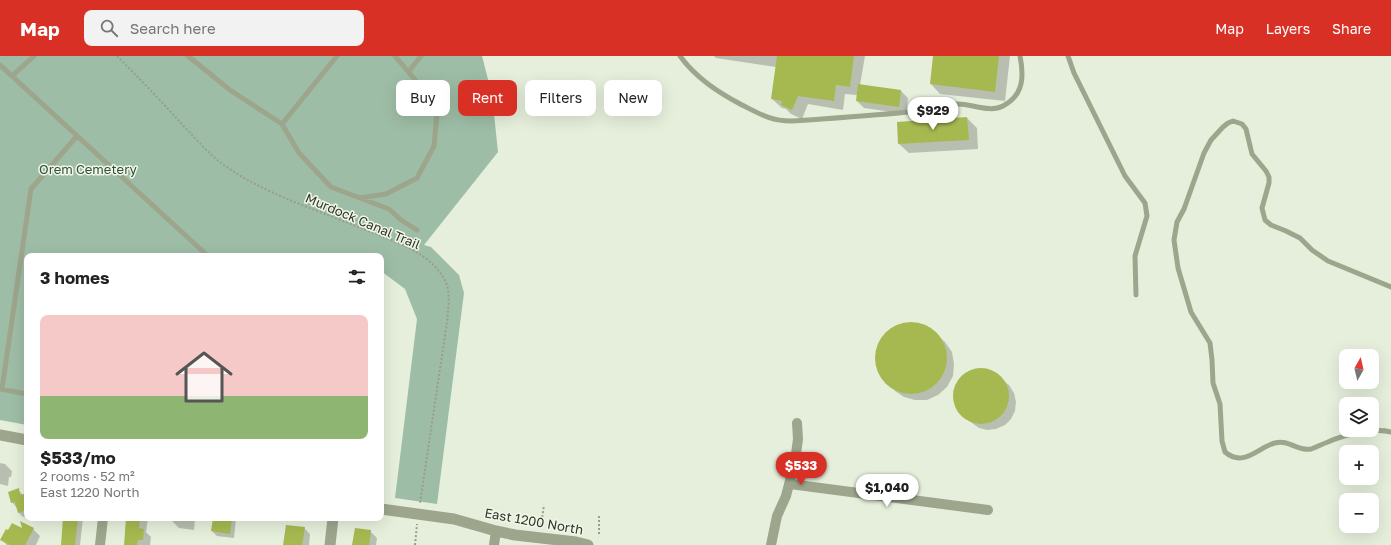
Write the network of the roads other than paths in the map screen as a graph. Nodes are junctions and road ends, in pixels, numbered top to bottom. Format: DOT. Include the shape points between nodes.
graph roads {
  1 [pos="34,56"];
  2 [pos="188,56"];
  3 [pos="337,56"];
  4 [pos="395,56"];
  5 [pos="421,56"];
  6 [pos="680,56"];
  7 [pos="1020,56"];
  8 [pos="1068,56"];
  9 [pos="0,65"];
  10 [pos="408,71"];
  11 [pos="12,76"];
  12 [pos="282,124"];
  13 [pos="77,136"];
  14 [pos="359,198"];
  15 [pos="417,230"];
  16 [pos="205,253"];
  17 [pos="1391,287"];
  18 [pos="1136,295"];
  19 [pos="1,389"];
  20 [pos="24,393"];
  21 [pos="797,424"];
  22 [pos="1391,432"];
  23 [pos="0,435"];
  24 [pos="24,439"];
  25 [pos="790,484"];
  26 [pos="384,509"];
  27 [pos="988,510"];
  28 [pos="103,521"];
  29 [pos="333,521"];
  30 [pos="496,531"];
  31 [pos="100,545"];
  32 [pos="330,545"];
  33 [pos="494,545"];
  34 [pos="588,545"];
  35 [pos="771,545"];
  1 -- 11 [label="lane"];
  2 -- 12 [label="lane" via="230,90"];
  3 -- 12 [label="lane"];
  4 -- 10 [label="lane"];
  5 -- 10 [label="lane"];
  6 -- 7 [label="lane" via="708,86 766,118 791,121 917,111 958,104 1002,107 1014,98 1023,82"];
  8 -- 18 [label="lane" via="1125,176 1145,203 1147,216 1135,256"];
  9 -- 11 [label="lane"];
  10 -- 14 [label="lane" via="427,94 437,114 434,146 417,178 386,194"];
  11 -- 13 [label="lane"];
  12 -- 14 [label="lane" via="299,153 331,187"];
  13 -- 16 [label="lane"];
  13 -- 19 [label="lane" via="31,189"];
  14 -- 15 [label="lane" via="389,209 400,220"];
  17 -- 22 [label="lane" via="1328,261 1300,238 1265,220 1262,208 1269,177 1252,154 1246,129 1242,124 1228,123 1211,140 1177,222 1174,248 1191,312 1210,343 1213,384 1220,404 1225,452 1234,458 1241,458 1274,443 1288,443 1305,450 1343,436 1375,430"];
  19 -- 20 [label="lane"];
  21 -- 25 [label="street" via="798,451"];
  23 -- 24 [label="street"];
  25 -- 27 [label="street"];
  25 -- 35 [label="street" via="776,516"];
  26 -- 30 [label="street, East 1200 North" via="454,520"];
  28 -- 31 [label="street"];
  29 -- 32 [label="street"];
  30 -- 33 [label="street"];
  30 -- 34 [label="street, East 1200 North"];
}
